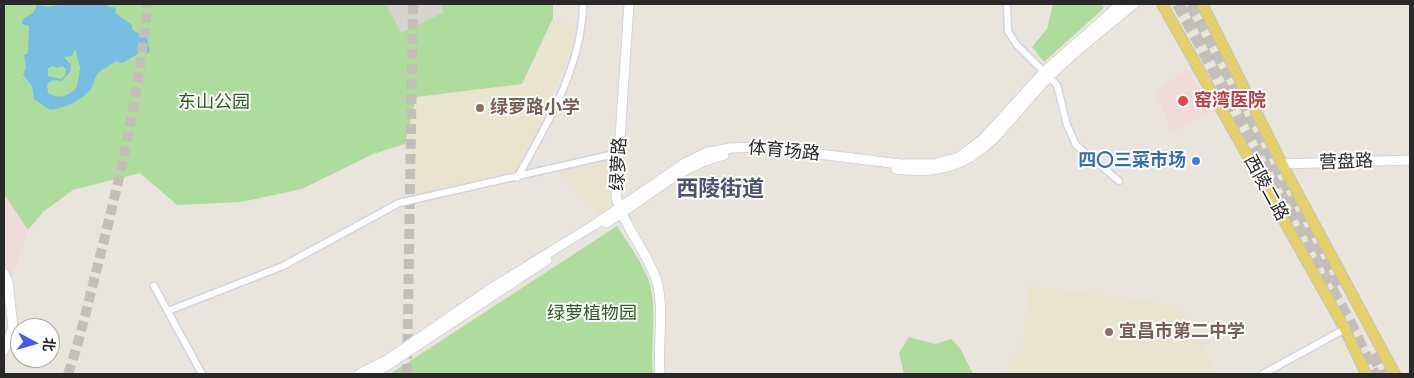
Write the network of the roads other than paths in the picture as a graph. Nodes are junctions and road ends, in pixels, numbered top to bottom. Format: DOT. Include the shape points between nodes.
graph roads {
  1 [pos="583,4"];
  2 [pos="629,4"];
  3 [pos="1007,4"];
  4 [pos="1121,4"];
  5 [pos="1134,4"];
  6 [pos="1162,4"];
  7 [pos="1202,4"];
  8 [pos="1048,73"];
  9 [pos="619,153"];
  10 [pos="1410,160"];
  11 [pos="1282,164"];
  12 [pos="517,178"];
  13 [pos="1119,181"];
  14 [pos="620,211"];
  15 [pos="4,273"];
  16 [pos="154,286"];
  17 [pos="168,311"];
  18 [pos="1345,329"];
  19 [pos="4,350"];
  20 [pos="202,374"];
  21 [pos="359,374"];
  22 [pos="374,374"];
  23 [pos="660,374"];
  24 [pos="1263,374"];
  25 [pos="1366,374"];
  26 [pos="1395,374"];
  1 -- 12 [label="street" via="579,43 568,75 551,116"];
  2 -- 9 [label="main road, 绿萝路"];
  3 -- 8 [label="street" via="1008,31 1016,44"];
  4 -- 8 [label="main road, 体育场路"];
  5 -- 8 [label="main road, 体育场路"];
  6 -- 18 [label="main road, 西陵二路"];
  7 -- 11 [label="main road, 西陵二路"];
  8 -- 13 [label="street" via="1057,84 1067,125 1076,145"];
  8 -- 14 [label="main road, 体育场路" via="983,139 949,161 900,164 762,147 731,148 708,152 685,163"];
  9 -- 12 [label="street"];
  9 -- 14 [label="main road, 绿萝路" via="616,197"];
  10 -- 11 [label="main road, 营盘路"];
  11 -- 26 [label="main road, 西陵二路"];
  12 -- 17 [label="street" via="399,203 283,266"];
  14 -- 21 [label="main road, 体育场路" via="495,286 387,360"];
  14 -- 22 [label="main road, 体育场路"];
  14 -- 23 [label="main road, 绿萝路" via="655,276 661,309"];
  15 -- 19 [label="main road" via="14,328"];
  16 -- 17 [label="street"];
  17 -- 20 [label="street"];
  18 -- 24 [label="street"];
  18 -- 25 [label="main road, 西陵二路"];
}
